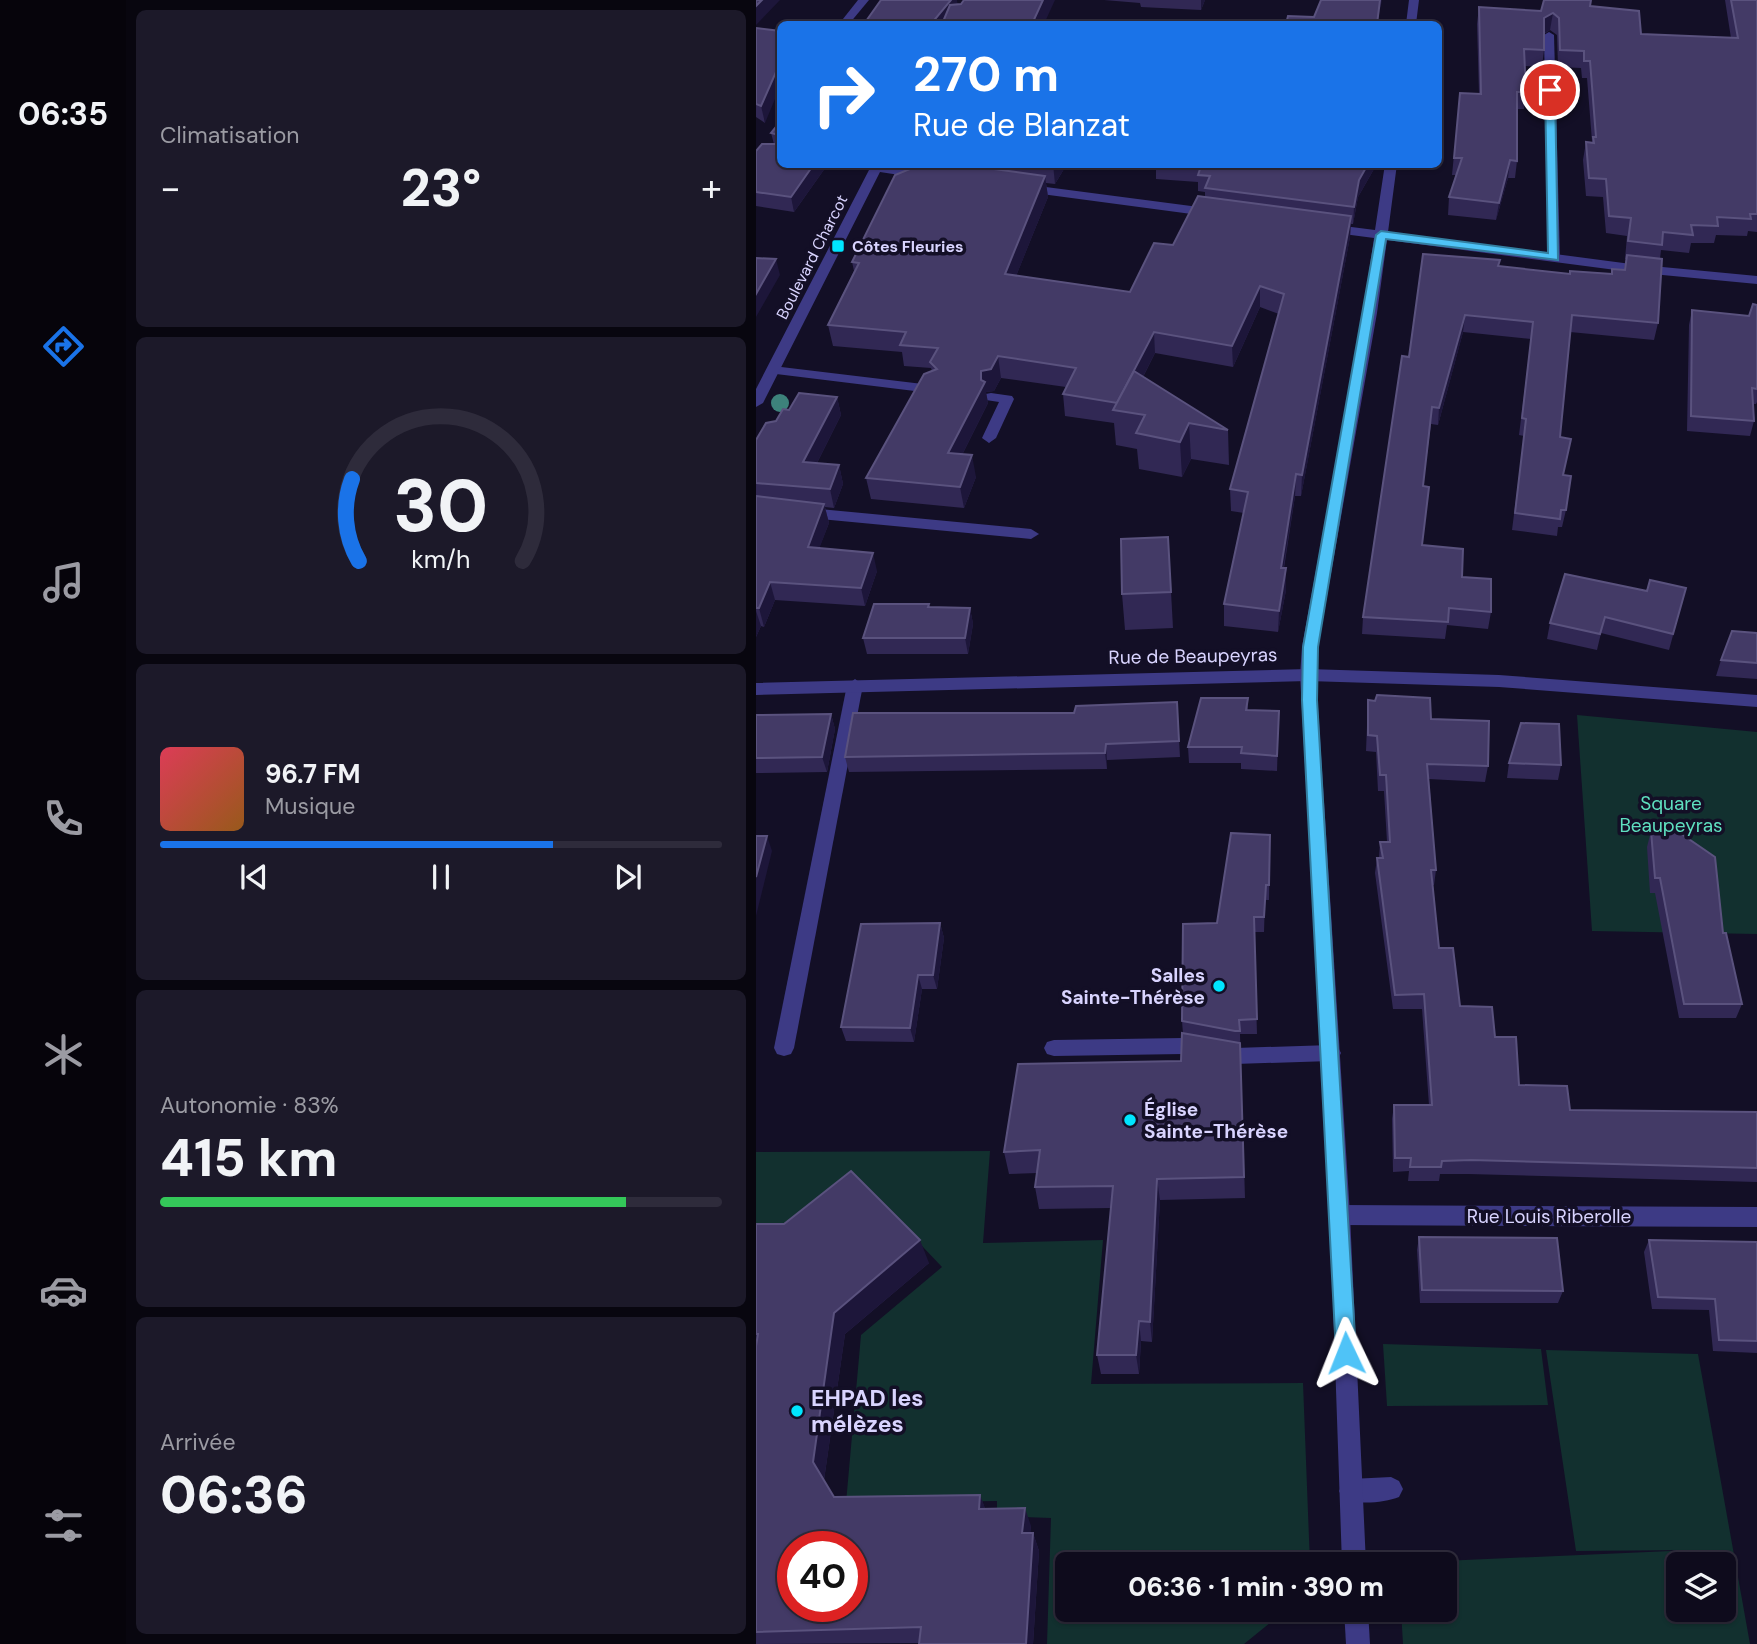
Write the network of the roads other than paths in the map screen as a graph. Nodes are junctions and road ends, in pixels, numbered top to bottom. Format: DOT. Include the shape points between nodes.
graph roads {
  1 [pos="864,0"];
  2 [pos="1414,0"];
  3 [pos="846,21"];
  4 [pos="1411,21"];
  5 [pos="1549,35"];
  6 [pos="876,168"];
  7 [pos="883,168"];
  8 [pos="1390,168"];
  9 [pos="938,177"];
  10 [pos="1007,186"];
  11 [pos="1232,215"];
  12 [pos="1320,227"];
  13 [pos="1381,235"];
  14 [pos="1553,257"];
  15 [pos="1757,280"];
  16 [pos="773,370"];
  17 [pos="921,392"];
  18 [pos="991,397"];
  19 [pos="756,402"];
  20 [pos="989,438"];
  21 [pos="756,508"];
  22 [pos="1031,534"];
  23 [pos="1308,675"];
  24 [pos="855,685"];
  25 [pos="756,689"];
  26 [pos="1757,701"];
  27 [pos="783,1048"];
  28 [pos="1054,1048"];
  29 [pos="1331,1053"];
  30 [pos="1340,1215"];
  31 [pos="1757,1217"];
  32 [pos="1391,1489"];
  33 [pos="1352,1491"];
  34 [pos="1354,1552"];
  35 [pos="1357,1622"];
  36 [pos="1358,1644"];
  1 -- 3 [label="street"];
  2 -- 4 [label="street"];
  5 -- 14 [label="street"];
  6 -- 16 [label="street, Boulevard Charcot"];
  7 -- 9 [label="street"];
  8 -- 13 [label="street"];
  10 -- 11 [label="street"];
  12 -- 13 [label="street"];
  13 -- 14 [label="street"];
  13 -- 23 [label="street"];
  14 -- 15 [label="street"];
  16 -- 17 [label="street"];
  16 -- 19 [label="street, Boulevard Charcot"];
  18 -- 20 [label="street" via="1007,399"];
  21 -- 22 [label="street"];
  23 -- 24 [label="street, Rue de Beaupeyras"];
  23 -- 26 [label="street, Rue de Beaupeyras" via="1499,681"];
  23 -- 29 [label="street"];
  24 -- 25 [label="street, Rue de Beaupeyras"];
  24 -- 27 [label="street"];
  28 -- 29 [label="street" via="1183,1046 1235,1056"];
  29 -- 30 [label="street"];
  30 -- 31 [label="street, Rue Louis Riberolle"];
  30 -- 33 [label="street"];
  32 -- 33 [label="street"];
  33 -- 34 [label="street"];
  35 -- 36 [label="street"];
}
